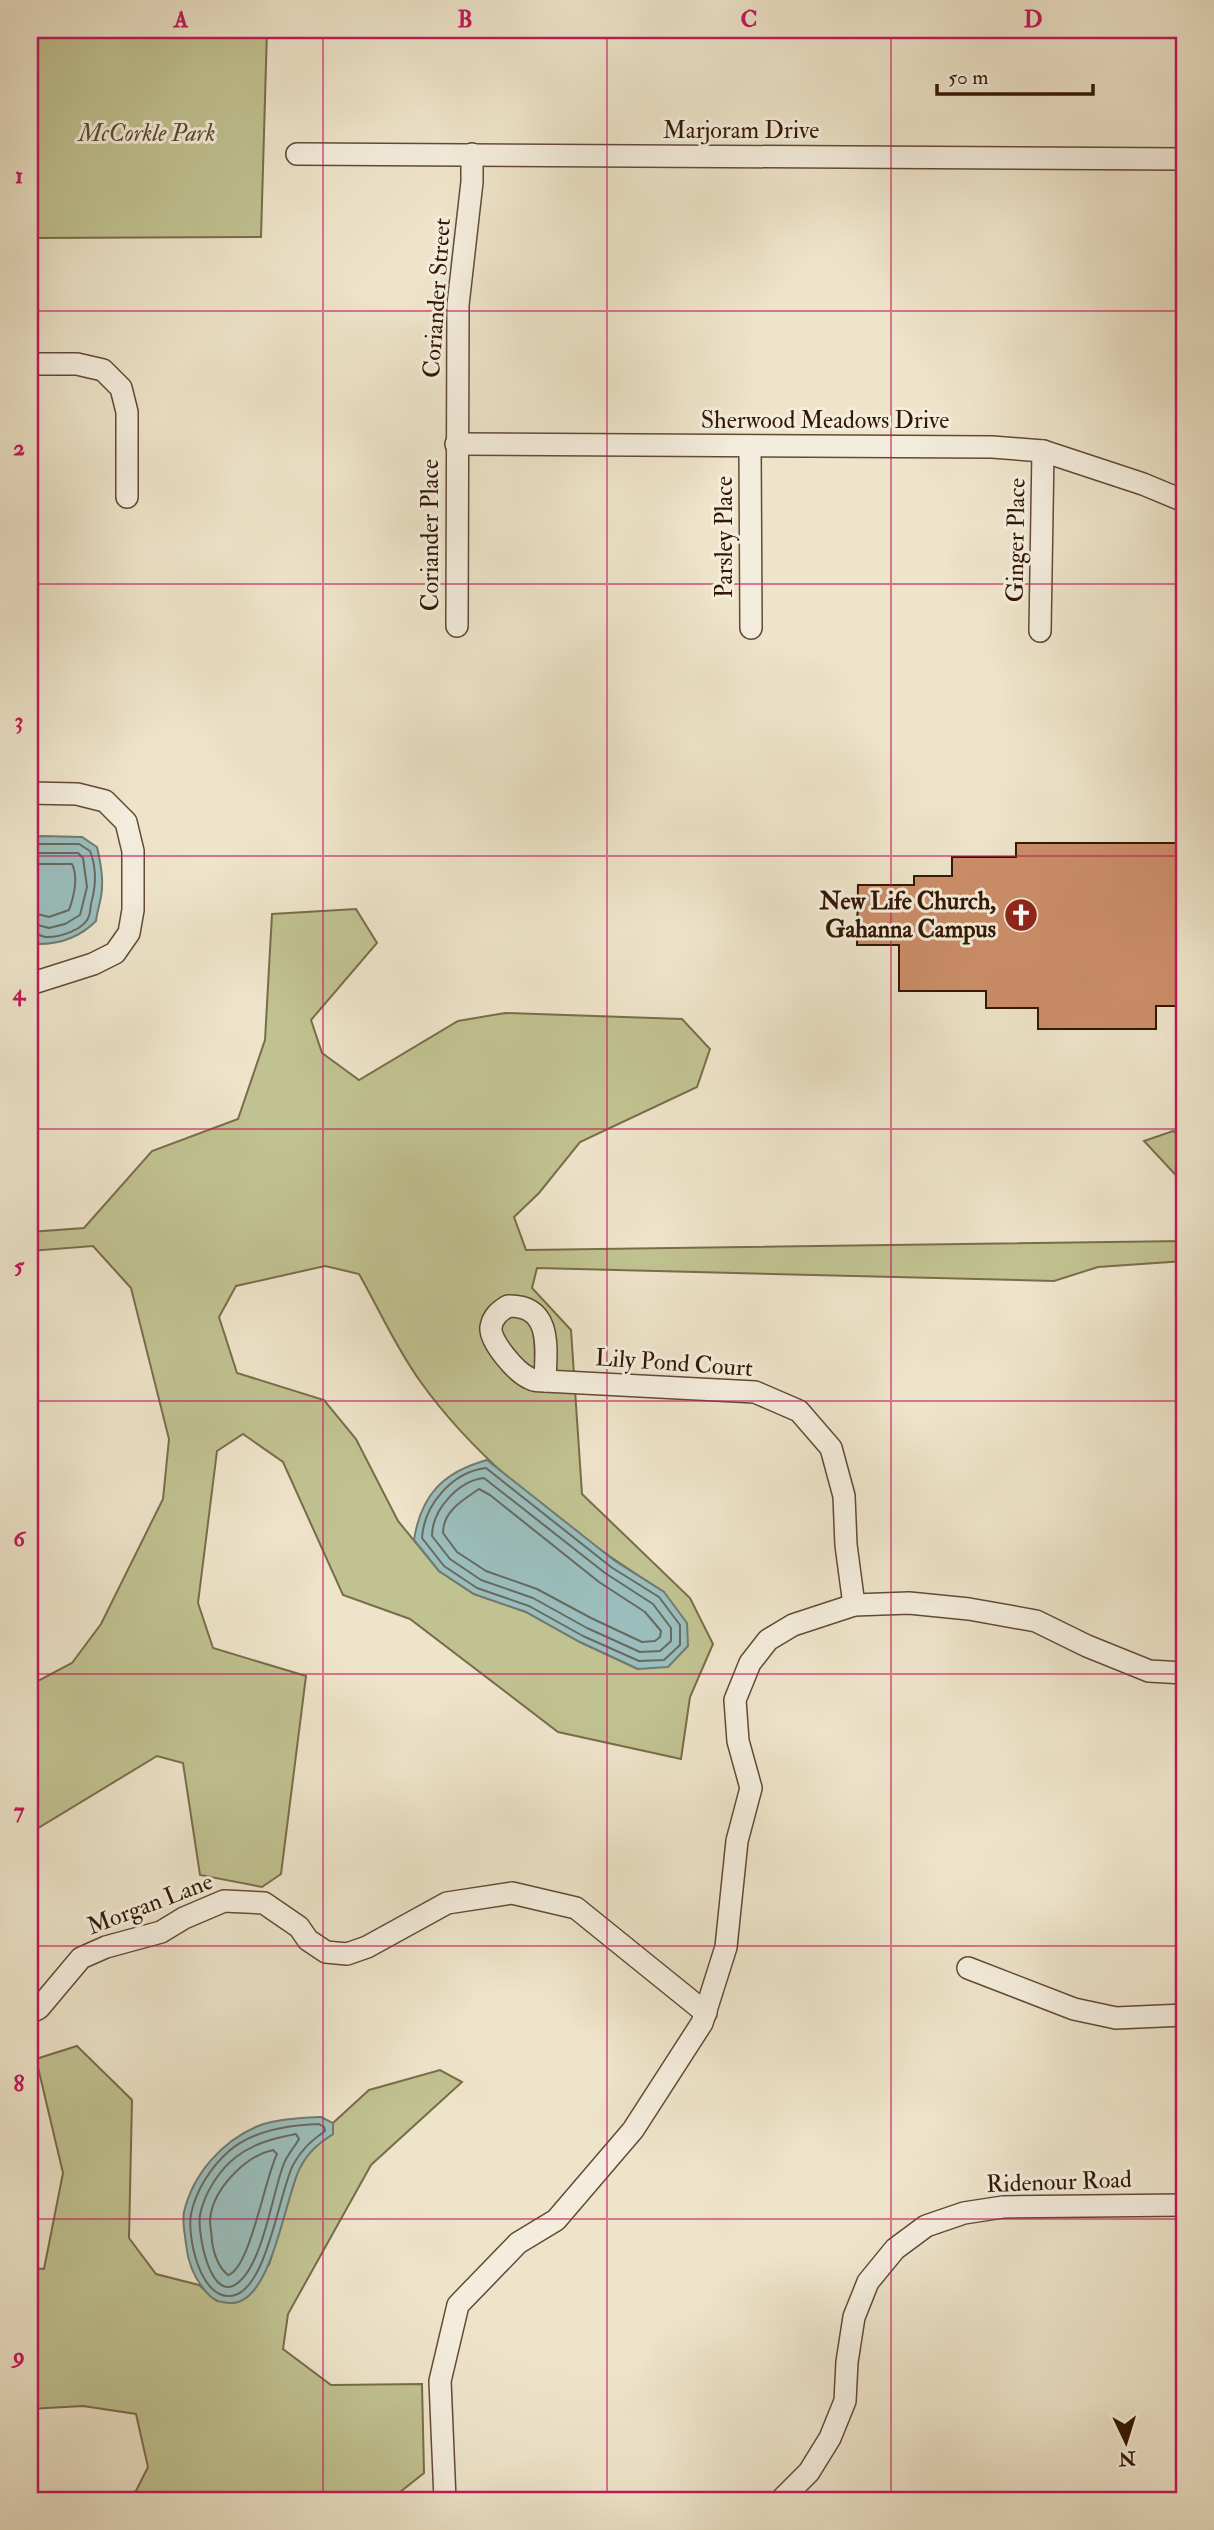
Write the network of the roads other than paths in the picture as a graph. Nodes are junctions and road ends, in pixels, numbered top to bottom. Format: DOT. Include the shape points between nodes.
graph roads {
  1 [pos="296,154"];
  2 [pos="472,154"];
  3 [pos="1184,159"];
  4 [pos="30,364"];
  5 [pos="456,444"];
  6 [pos="750,446"];
  7 [pos="1043,451"];
  8 [pos="127,497"];
  9 [pos="1184,501"];
  10 [pos="457,626"];
  11 [pos="751,628"];
  12 [pos="1040,631"];
  13 [pos="30,793"];
  14 [pos="30,984"];
  15 [pos="545,1381"];
  16 [pos="854,1605"];
  17 [pos="1184,1673"];
  18 [pos="968,1968"];
  19 [pos="30,2013"];
  20 [pos="706,2013"];
  21 [pos="1184,2015"];
  22 [pos="1184,2205"];
  23 [pos="444,2500"];
  24 [pos="781,2500"];
  1 -- 2 [label="street, Marjoram Drive"];
  2 -- 3 [label="street, Marjoram Drive"];
  2 -- 5 [label="street, Coriander Street" via="458,305"];
  4 -- 8 [label="street" via="77,364 103,370 121,388 127,412"];
  5 -- 6 [label="street, Sherwood Meadows Drive"];
  5 -- 10 [label="street, Coriander Place"];
  6 -- 7 [label="street, Sherwood Meadows Drive"];
  6 -- 11 [label="street, Parsley Place"];
  7 -- 9 [label="street, Sherwood Meadows Drive"];
  7 -- 12 [label="street, Ginger Place"];
  13 -- 14 [label="street" via="77,794 105,802 126,822 133,851 129,933 115,953"];
  15 -- 16 [label="street, Lily Pond Court" via="755,1392 799,1411 831,1448 844,1496"];
  16 -- 17 [label="street" via="909,1603 1036,1621 1149,1671"];
  16 -- 20 [label="street" via="793,1625 768,1640 750,1662 735,1700 738,1741 751,1788 737,1842 726,1947"];
  18 -- 21 [label="street" via="1074,2009 1115,2018"];
  19 -- 20 [label="street, Morgan Lane" via="81,1958 161,1932 223,1901 264,1903 326,1952 346,1954 447,1903 512,1893 576,1908"];
  20 -- 23 [label="street" via="664,2085 616,2150 556,2220 518,2243 458,2305 440,2381"];
  22 -- 24 [label="street, Ridenour Road" via="1003,2207 964,2213 926,2226 895,2249 868,2282 854,2316 845,2401 809,2472"];
}
